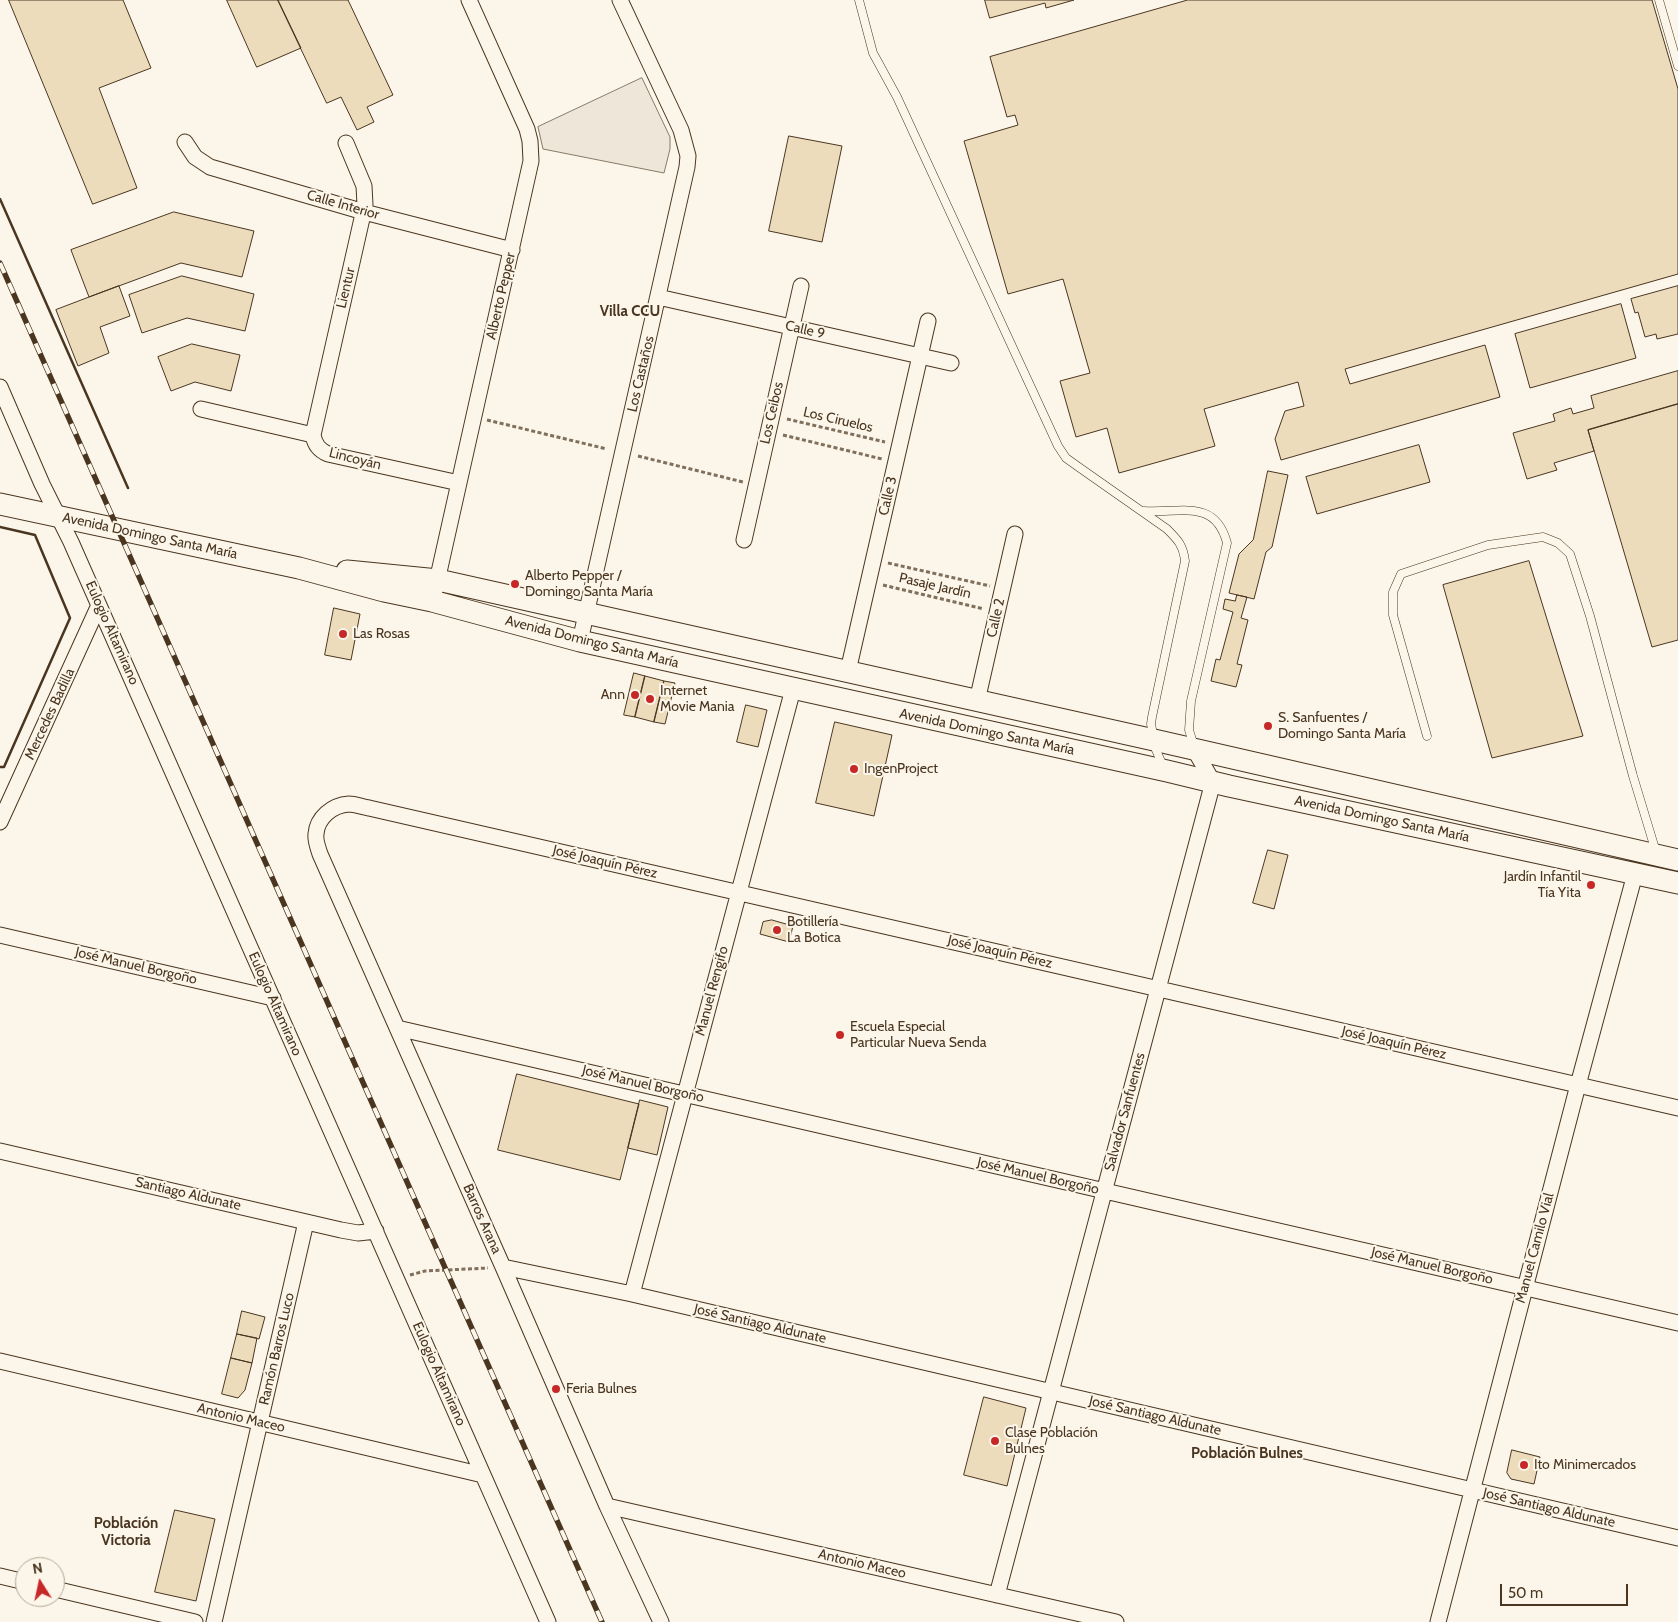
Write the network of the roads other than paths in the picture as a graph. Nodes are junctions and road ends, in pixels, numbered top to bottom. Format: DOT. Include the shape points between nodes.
graph roads {
  1 [pos="469,0"];
  2 [pos="620,0"];
  3 [pos="858,0"];
  4 [pos="1659,0"];
  5 [pos="1678,66"];
  6 [pos="186,142"];
  7 [pos="346,144"];
  8 [pos="364,212"];
  9 [pos="512,250"];
  10 [pos="801,286"];
  11 [pos="658,297"];
  12 [pos="928,321"];
  13 [pos="792,327"];
  14 [pos="920,356"];
  15 [pos="951,363"];
  16 [pos="0,387"];
  17 [pos="201,409"];
  18 [pos="313,435"];
  19 [pos="459,483"];
  20 [pos="0,504"];
  21 [pos="1144,511"];
  22 [pos="58,516"];
  23 [pos="1015,534"];
  24 [pos="744,540"];
  25 [pos="299,568"];
  26 [pos="438,580"];
  27 [pos="432,601"];
  28 [pos="99,606"];
  29 [pos="586,614"];
  30 [pos="580,640"];
  31 [pos="848,671"];
  32 [pos="793,689"];
  33 [pos="977,701"];
  34 [pos="1427,736"];
  35 [pos="1154,740"];
  36 [pos="1194,749"];
  37 [pos="1167,771"];
  38 [pos="1213,782"];
  39 [pos="323,816"];
  40 [pos="0,822"];
  41 [pos="1657,856"];
  42 [pos="1678,860"];
  43 [pos="1635,874"];
  44 [pos="1678,883"];
  45 [pos="739,892"];
  46 [pos="0,935"];
  47 [pos="1158,988"];
  48 [pos="273,998"];
  49 [pos="397,1028"];
  50 [pos="1578,1085"];
  51 [pos="685,1094"];
  52 [pos="1678,1108"];
  53 [pos="0,1151"];
  54 [pos="1104,1191"];
  55 [pos="306,1222"];
  56 [pos="376,1231"];
  57 [pos="504,1267"];
  58 [pos="1525,1288"];
  59 [pos="632,1294"];
  60 [pos="1678,1323"];
  61 [pos="0,1361"];
  62 [pos="1051,1392"];
  63 [pos="260,1423"];
  64 [pos="483,1476"];
  65 [pos="1472,1490"];
  66 [pos="607,1506"];
  67 [pos="1678,1538"];
  68 [pos="0,1576"];
  69 [pos="15,1580"];
  70 [pos="65,1591"];
  71 [pos="997,1595"];
  72 [pos="195,1622"];
  73 [pos="214,1622"];
  74 [pos="548,1622"];
  75 [pos="660,1622"];
  76 [pos="1116,1622"];
  77 [pos="1438,1622"];
  1 -- 9 [label="street, Alberto Pepper" via="523,117 530,141 530,166"];
  2 -- 11 [label="street, Los Castaños" via="681,130 688,156"];
  3 -- 21 [label="lane" via="873,53 897,97 1058,446 1066,458"];
  4 -- 5 [label="lane"];
  6 -- 8 [label="street, Calle Interior" via="195,157 210,167"];
  7 -- 8 [label="street, Lientur" via="364,186"];
  8 -- 9 [label="street, Calle Interior"];
  8 -- 18 [label="street, Lientur"];
  9 -- 19 [label="street, Alberto Pepper"];
  10 -- 13 [label="street, Los Ceibos"];
  11 -- 13 [label="street, Calle 9"];
  11 -- 29 [label="street, Los Castaños"];
  12 -- 14 [label="street, Calle 3"];
  13 -- 14 [label="street, Calle 9"];
  13 -- 24 [label="street, Los Ceibos"];
  14 -- 15 [label="street, Calle 9"];
  14 -- 31 [label="street, Calle 3"];
  16 -- 22 [label="street, Eulogio Altamirano"];
  17 -- 18 [label="street, Lincoyán"];
  18 -- 19 [label="street, Lincoyán" via="317,446 328,454"];
  19 -- 26 [label="street, Alberto Pepper"];
  20 -- 22 [label="main road, Avenida Domingo Santa María"];
  21 -- 35 [label="lane" via="1178,540 1184,550 1185,562 1152,717"];
  21 -- 36 [label="lane" via="1199,511 1214,519 1224,531 1227,543 1191,702 1189,730"];
  22 -- 25 [label="main road, Avenida Domingo Santa María"];
  22 -- 28 [label="street, Eulogio Altamirano"];
  23 -- 33 [label="street, Calle 2"];
  25 -- 26 [label="main road, Avenida Domingo Santa María"];
  25 -- 27 [label="main road, Avenida Domingo Santa María"];
  26 -- 27 [label="street, Alberto Pepper"];
  26 -- 29 [label="main road, Avenida Domingo Santa María"];
  27 -- 30 [label="main road, Avenida Domingo Santa María"];
  28 -- 40 [label="street, Mercedes Badilla"];
  28 -- 48 [label="street, Eulogio Altamirano"];
  29 -- 30 [label="street, Los Castaños"];
  29 -- 31 [label="main road, Avenida Domingo Santa María"];
  30 -- 32 [label="main road, Avenida Domingo Santa María"];
  31 -- 33 [label="main road, Avenida Domingo Santa María"];
  32 -- 37 [label="main road, Avenida Domingo Santa María"];
  32 -- 45 [label="street, Manuel Rengifo"];
  33 -- 35 [label="main road, Avenida Domingo Santa María"];
  34 -- 41 [label="lane" via="1392,615 1393,592 1401,574 1488,545 1543,537 1558,542 1570,554 1590,616"];
  35 -- 36 [label="main road, Avenida Domingo Santa María"];
  35 -- 37 [label="lane"];
  36 -- 38 [label="street"];
  36 -- 41 [label="main road, Avenida Domingo Santa María"];
  37 -- 38 [label="main road, Avenida Domingo Santa María"];
  38 -- 43 [label="main road, Avenida Domingo Santa María"];
  38 -- 47 [label="street, Salvador Sanfuentes"];
  39 -- 45 [label="street, José Joaquín Pérez" via="349,804"];
  39 -- 49 [label="street, Barros Arana" via="315,836 320,854"];
  41 -- 42 [label="main road, Avenida Domingo Santa María"];
  41 -- 43 [label="main road"];
  43 -- 44 [label="main road, Avenida Domingo Santa María"];
  43 -- 50 [label="street, Manuel Camilo Vial"];
  45 -- 47 [label="street, José Joaquín Pérez"];
  45 -- 51 [label="street, Manuel Rengifo"];
  46 -- 48 [label="street, José Manuel Borgoño"];
  47 -- 50 [label="street, José Joaquín Pérez"];
  47 -- 54 [label="street, Salvador Sanfuentes"];
  48 -- 56 [label="street, Eulogio Altamirano"];
  49 -- 51 [label="street, José Manuel Borgoño"];
  49 -- 57 [label="street, Barros Arana"];
  50 -- 52 [label="street, José Joaquín Pérez"];
  50 -- 58 [label="street, Manuel Camilo Vial"];
  51 -- 54 [label="street, José Manuel Borgoño"];
  51 -- 59 [label="street, Manuel Rengifo"];
  53 -- 55 [label="street, Santiago Aldunate"];
  54 -- 58 [label="street, José Manuel Borgoño"];
  54 -- 62 [label="street, Salvador Sanfuentes"];
  55 -- 56 [label="street, Santiago Aldunate" via="349,1232"];
  55 -- 63 [label="street, Ramón Barros Luco"];
  56 -- 64 [label="street, Eulogio Altamirano"];
  57 -- 59 [label="street"];
  57 -- 66 [label="street, Barros Arana"];
  58 -- 60 [label="street, José Manuel Borgoño"];
  58 -- 65 [label="street, Manuel Camilo Vial"];
  59 -- 62 [label="street, José Santiago Aldunate"];
  61 -- 63 [label="street, Antonio Maceo"];
  62 -- 65 [label="street, José Santiago Aldunate"];
  62 -- 71 [label="street, Salvador Sanfuentes"];
  63 -- 64 [label="street, Antonio Maceo"];
  63 -- 73 [label="street, Ramón Barros Luco"];
  64 -- 74 [label="street, Eulogio Altamirano"];
  65 -- 67 [label="street, José Santiago Aldunate"];
  65 -- 77 [label="street, Manuel Camilo Vial"];
  66 -- 71 [label="street, Antonio Maceo"];
  66 -- 75 [label="street, Barros Arana"];
  68 -- 69 [label="street"];
  70 -- 72 [label="street"];
  71 -- 76 [label="street, Antonio Maceo"];
}
